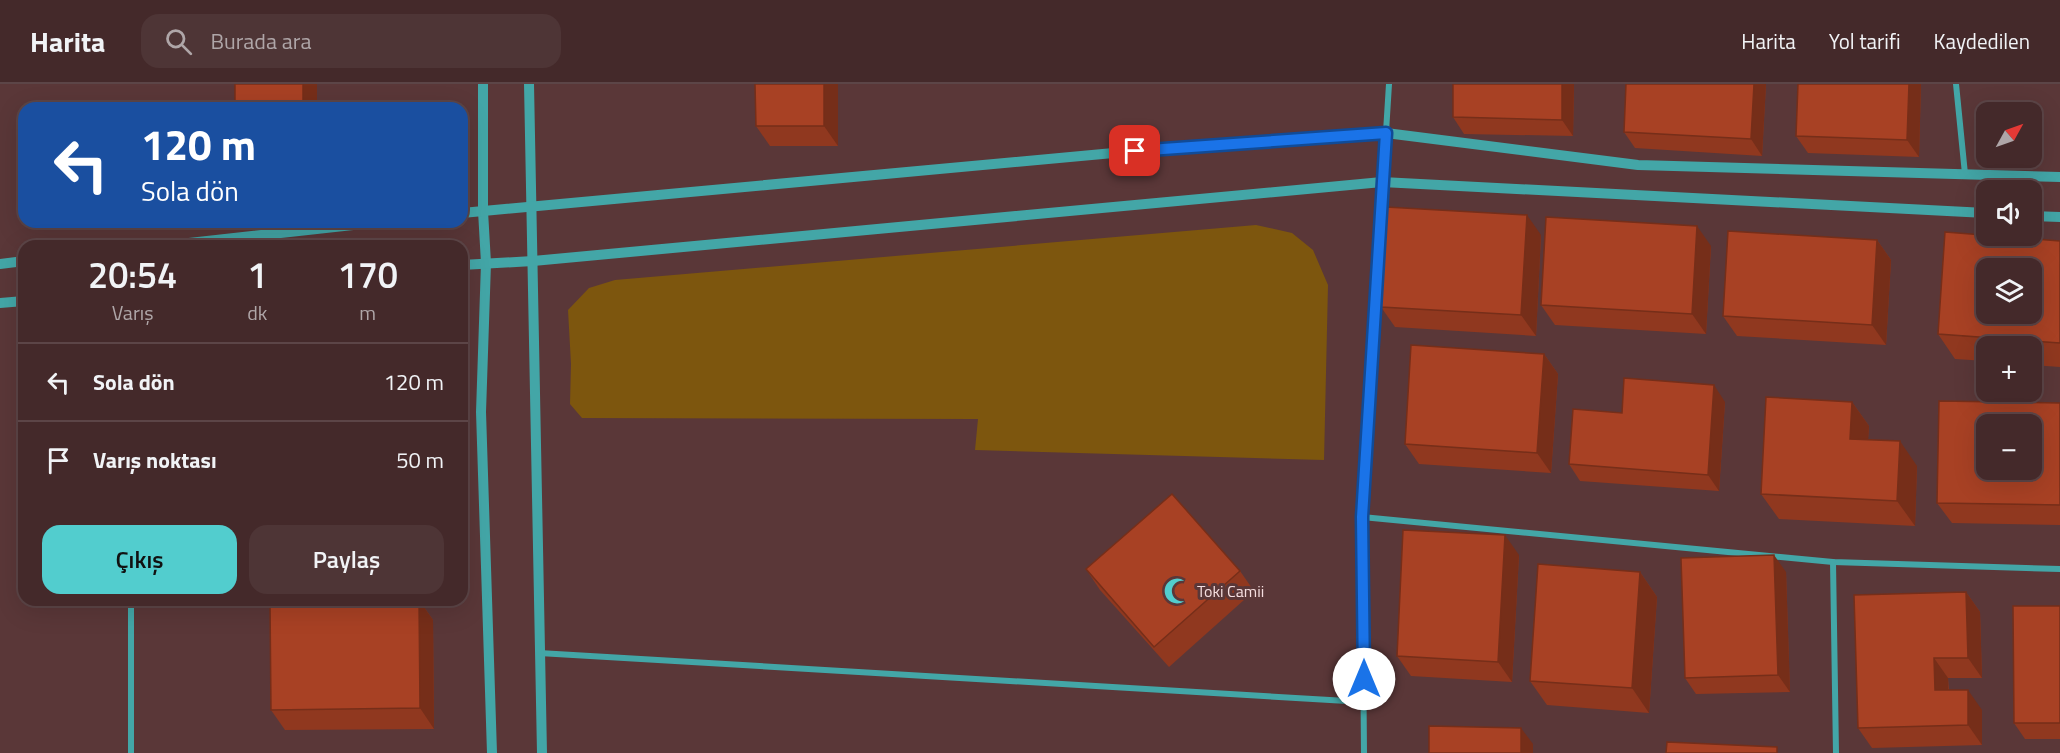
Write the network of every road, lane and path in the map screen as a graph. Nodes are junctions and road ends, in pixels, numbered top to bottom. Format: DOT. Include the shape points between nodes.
graph roads {
  1 [pos="483,84"];
  2 [pos="528,84"];
  3 [pos="1389,84"];
  4 [pos="1956,84"];
  5 [pos="1386,133"];
  6 [pos="1965,174"];
  7 [pos="2060,177"];
  8 [pos="1382,182"];
  9 [pos="532,205"];
  10 [pos="483,211"];
  11 [pos="468,212"];
  12 [pos="1976,212"];
  13 [pos="2042,216"];
  14 [pos="2060,217"];
  15 [pos="326,228"];
  16 [pos="216,240"];
  17 [pos="533,261"];
  18 [pos="18,262"];
  19 [pos="486,263"];
  20 [pos="0,264"];
  21 [pos="468,264"];
  22 [pos="18,302"];
  23 [pos="0,303"];
  24 [pos="1362,517"];
  25 [pos="1833,562"];
  26 [pos="2060,569"];
  27 [pos="131,606"];
  28 [pos="539,652"];
  29 [pos="1364,702"];
  30 [pos="131,753"];
  31 [pos="492,753"];
  32 [pos="542,753"];
  33 [pos="1364,753"];
  34 [pos="1836,753"];
  1 -- 10 [label="street"];
  2 -- 9 [label="street"];
  3 -- 5 [label="street"];
  4 -- 6 [label="street"];
  5 -- 6 [label="street" via="1638,165"];
  5 -- 8 [label="street"];
  5 -- 9 [label="street" via="1135,151"];
  6 -- 7 [label="street"];
  8 -- 12 [label="street"];
  8 -- 17 [label="street"];
  8 -- 24 [label="street"];
  9 -- 10 [label="street"];
  9 -- 17 [label="street"];
  10 -- 11 [label="street"];
  10 -- 19 [label="street"];
  13 -- 14 [label="street"];
  15 -- 16 [label="street"];
  17 -- 19 [label="street"];
  17 -- 28 [label="street"];
  18 -- 20 [label="street"];
  19 -- 21 [label="street"];
  19 -- 31 [label="street" via="481,412"];
  22 -- 23 [label="street"];
  24 -- 25 [label="street"];
  24 -- 29 [label="street"];
  25 -- 26 [label="street"];
  25 -- 34 [label="street"];
  27 -- 30 [label="street"];
  28 -- 29 [label="street"];
  28 -- 32 [label="street"];
  29 -- 33 [label="street"];
}
